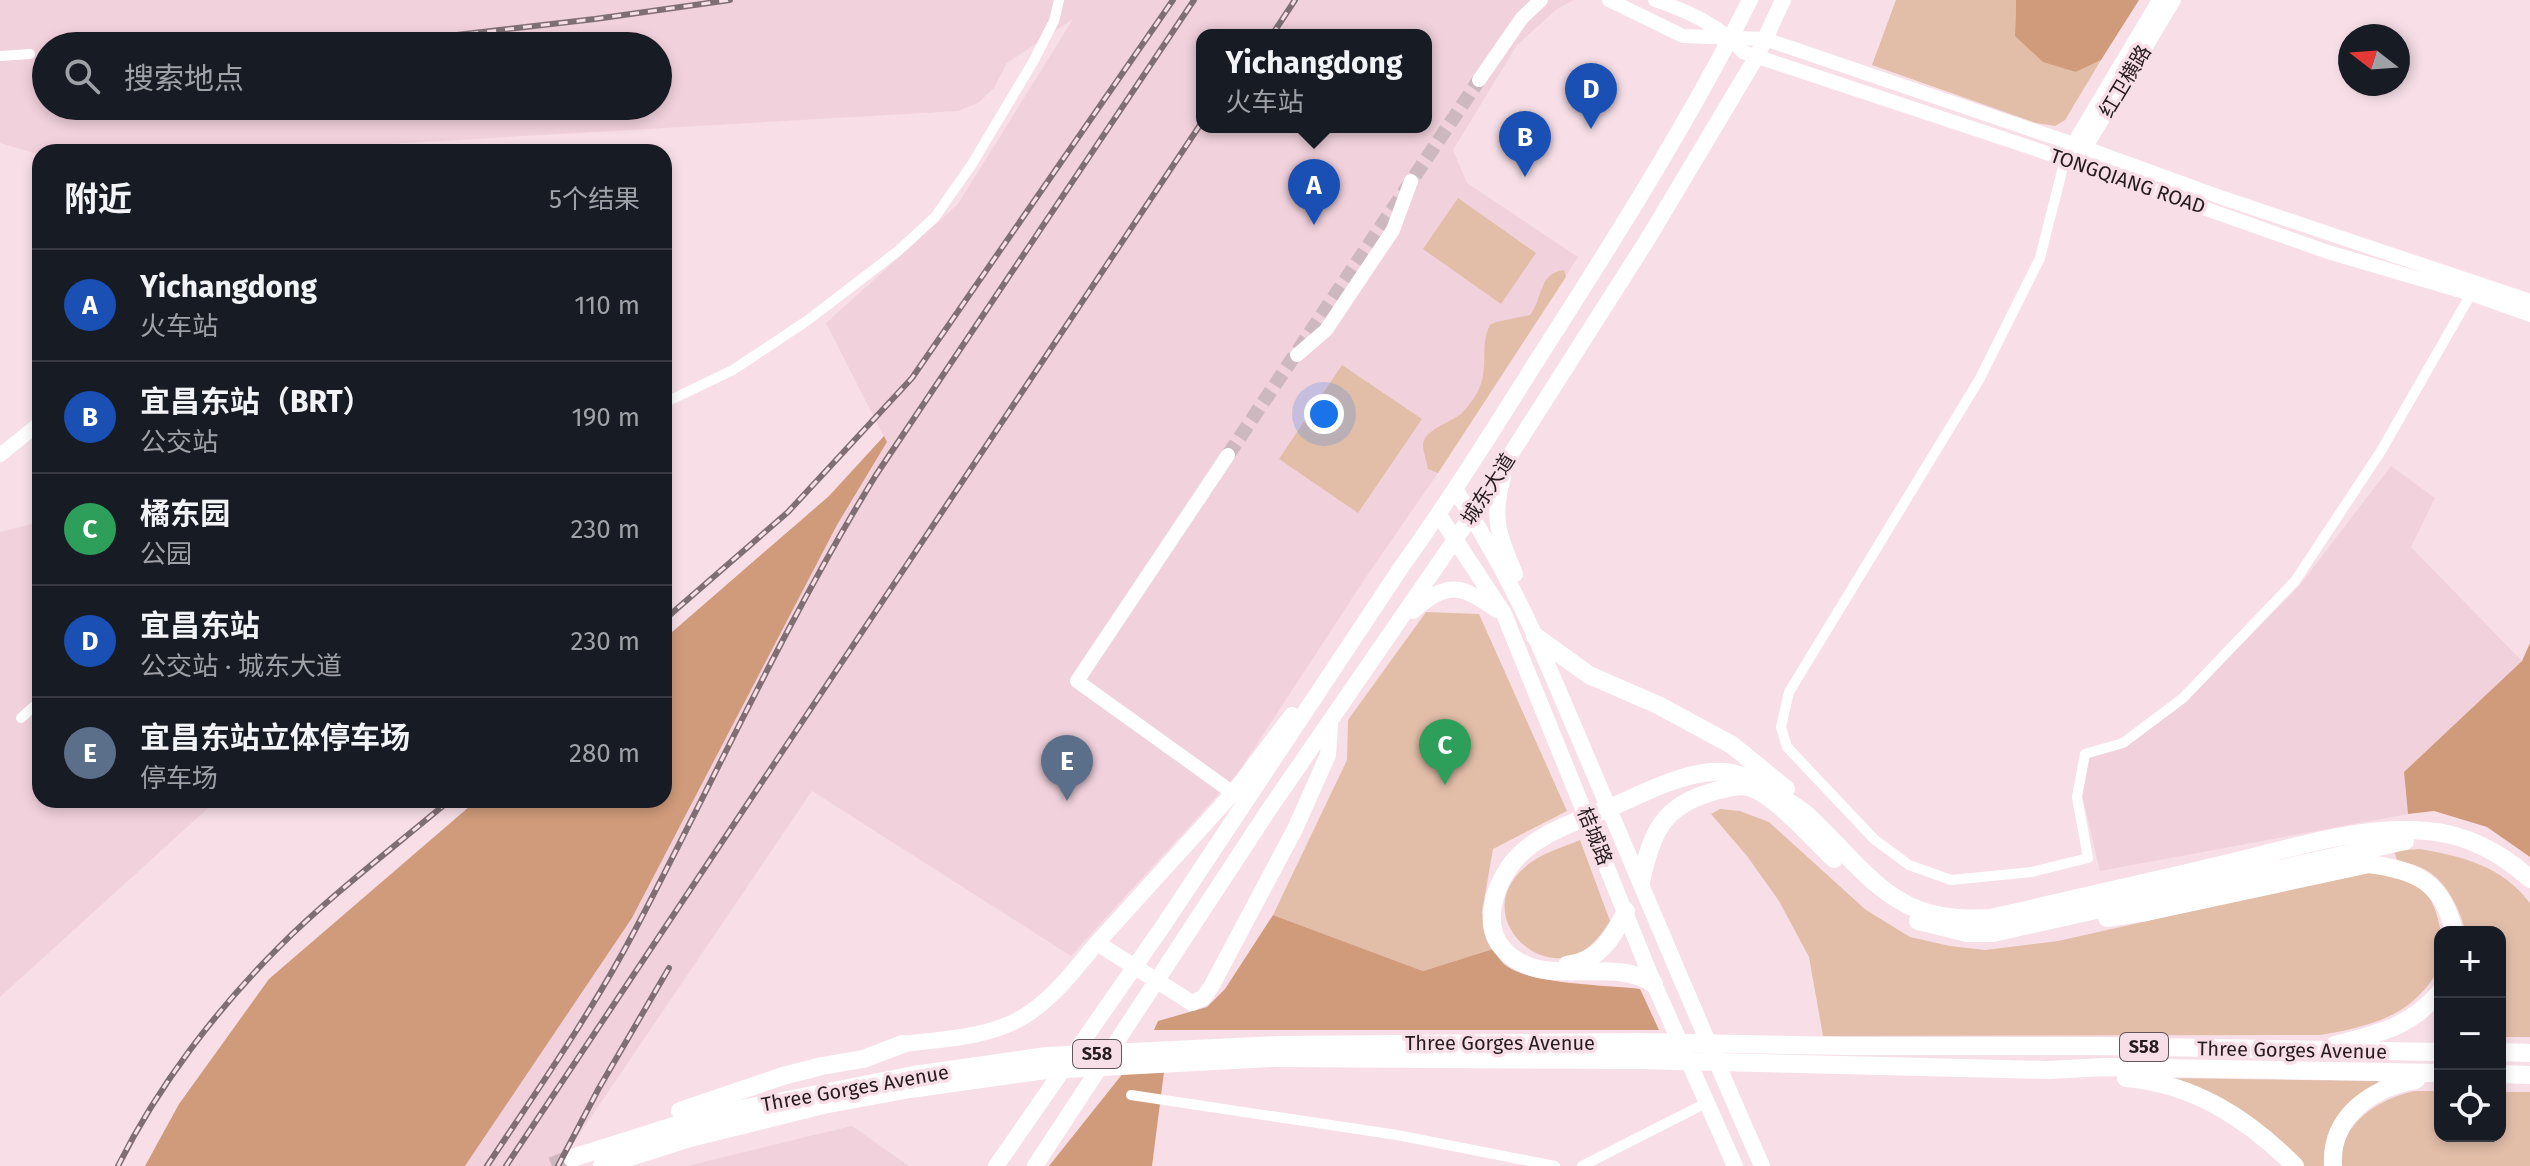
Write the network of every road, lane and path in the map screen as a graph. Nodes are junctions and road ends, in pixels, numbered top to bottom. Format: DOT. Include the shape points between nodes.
graph roads {
  1 [pos="1059,0"];
  2 [pos="1541,0"];
  3 [pos="1609,0"];
  4 [pos="1655,0"];
  5 [pos="1750,0"];
  6 [pos="1783,0"];
  7 [pos="2159,0"];
  8 [pos="2174,0"];
  9 [pos="1731,38"];
  10 [pos="1765,39"];
  11 [pos="30,54"];
  12 [pos="0,56"];
  13 [pos="1757,56"];
  14 [pos="1479,80"];
  15 [pos="2078,146"];
  16 [pos="2071,161"];
  17 [pos="1411,181"];
  18 [pos="2471,294"];
  19 [pos="2530,301"];
  20 [pos="2530,315"];
  21 [pos="1297,355"];
  22 [pos="672,399"];
  23 [pos="32,429"];
  24 [pos="0,455"];
  25 [pos="1228,455"];
  26 [pos="1510,456"];
  27 [pos="1455,489"];
  28 [pos="1439,515"];
  29 [pos="1472,515"];
  30 [pos="1456,538"];
  31 [pos="1400,569"];
  32 [pos="1504,614"];
  33 [pos="1397,625"];
  34 [pos="1535,636"];
  35 [pos="32,708"];
  36 [pos="21,718"];
  37 [pos="1330,723"];
  38 [pos="1749,787"];
  39 [pos="1233,793"];
  40 [pos="1640,798"];
  41 [pos="1805,813"];
  42 [pos="1557,834"];
  43 [pos="2530,876"];
  44 [pos="1641,882"];
  45 [pos="2530,890"];
  46 [pos="1626,911"];
  47 [pos="2452,926"];
  48 [pos="1993,933"];
  49 [pos="1097,943"];
  50 [pos="1654,984"];
  51 [pos="2434,998"];
  52 [pos="903,1044"];
  53 [pos="1637,1051"];
  54 [pos="2312,1051"];
  55 [pos="2434,1052"];
  56 [pos="2506,1052"];
  57 [pos="2530,1053"];
  58 [pos="2048,1070"];
  59 [pos="2434,1074"];
  60 [pos="2506,1074"];
  61 [pos="2434,1075"];
  62 [pos="2530,1075"];
  63 [pos="1131,1095"];
  64 [pos="1708,1102"];
  65 [pos="602,1166"];
  66 [pos="996,1166"];
  67 [pos="1035,1166"];
  68 [pos="1555,1166"];
  69 [pos="1582,1166"];
  70 [pos="1735,1166"];
  71 [pos="1762,1166"];
  72 [pos="2295,1166"];
  73 [pos="2333,1166"];
  1 -- 22 [label="street" via="1033,62 935,217 808,320 733,370"];
  2 -- 14 [label="main road"];
  3 -- 9 [label="main road" via="1683,36"];
  4 -- 9 [label="main road, TONGQIANG ROAD" via="1686,11"];
  5 -- 9 [label="main road, 城东大道"];
  6 -- 10 [label="main road, 城东大道"];
  7 -- 15 [label="main road, 红卫横路"];
  8 -- 15 [label="main road, 红卫横路"];
  9 -- 10 [label="main road, TONGQIANG ROAD"];
  9 -- 13 [label="main road, TONGQIANG ROAD" via="1743,52"];
  9 -- 27 [label="main road, 城东大道" via="1606,253"];
  10 -- 13 [label="main road, 城东大道"];
  10 -- 15 [label="main road, TONGQIANG ROAD"];
  11 -- 12 [label="street"];
  13 -- 16 [label="main road, TONGQIANG ROAD"];
  13 -- 26 [label="main road, 城东大道"];
  15 -- 16 [label="main road, 红卫横路"];
  15 -- 19 [label="main road, TONGQIANG ROAD"];
  16 -- 18 [label="main road, TONGQIANG ROAD" via="2328,252"];
  16 -- 18 [label="street" via="2040,258 1979,380 1789,692 1781,727 1787,747 1874,839 1909,865 1951,880 2032,872 2088,858 2077,797 2085,754 2123,743 2183,698 2295,581 2381,451"];
  17 -- 21 [label="main road" via="1393,230 1326,330"];
  18 -- 20 [label="main road, TONGQIANG ROAD"];
  23 -- 24 [label="main road"];
  25 -- 39 [label="main road" via="1077,681"];
  26 -- 29 [label="main road, 城东大道"];
  26 -- 34 [label="main road" via="1496,522"];
  27 -- 28 [label="main road, 城东大道"];
  27 -- 29 [label="main road, 桔城路"];
  28 -- 30 [label="main road, 桔城路"];
  28 -- 31 [label="main road, 城东大道"];
  29 -- 30 [label="main road, 城东大道"];
  29 -- 34 [label="main road, 桔城路"];
  30 -- 32 [label="main road, 桔城路"];
  30 -- 33 [label="main road, 城东大道"];
  31 -- 39 [label="main road"];
  31 -- 66 [label="main road, 城东大道"];
  32 -- 33 [label="main road" via="1463,589 1446,589"];
  32 -- 46 [label="main road, 桔城路"];
  33 -- 37 [label="main road, 城东大道"];
  34 -- 41 [label="highway" via="1589,675 1732,745 1781,784"];
  34 -- 44 [label="main road, 桔城路"];
  35 -- 36 [label="street"];
  37 -- 49 [label="main road" via="1328,755 1295,829 1203,998 1192,1003"];
  37 -- 67 [label="main road, 城东大道"];
  38 -- 40 [label="highway" via="1734,780 1705,779"];
  38 -- 44 [label="highway" via="1701,795 1670,812 1647,853"];
  38 -- 48 [label="highway" via="1771,800 1890,908 1943,929"];
  39 -- 49 [label="main road"];
  40 -- 41 [label="highway" via="1701,774 1733,773 1755,780"];
  40 -- 42 [label="highway"];
  41 -- 43 [label="highway" via="1892,895 1918,910 1963,919 1991,918 2320,841 2380,832 2426,831 2462,838"];
  42 -- 46 [label="highway" via="1504,887 1498,921 1509,946 1530,961 1579,964 1601,951"];
  42 -- 50 [label="highway" via="1528,848 1498,887 1491,921 1498,944 1546,971 1638,975"];
  44 -- 71 [label="main road, 桔城路"];
  45 -- 48 [label="highway" via="2495,862 2420,839"];
  46 -- 50 [label="main road, 桔城路"];
  47 -- 48 [label="highway" via="2443,902 2415,874 2369,864 2146,912"];
  49 -- 52 [label="main road" via="1056,990 1022,1018 968,1036"];
  50 -- 64 [label="main road, 桔城路"];
  51 -- 54 [label="highway" via="2408,1021"];
  52 -- 53 [label="highway, Three Gorges Avenue / S58" via="863,1059 783,1076 639,1124 572,1158 702,1117 914,1075 1047,1056 1280,1045"];
  53 -- 54 [label="highway, Three Gorges Avenue / S58" via="2094,1046"];
  53 -- 58 [label="highway, Three Gorges Avenue / S58" via="1852,1065"];
  53 -- 65 [label="highway, Three Gorges Avenue / S58" via="1271,1058 1046,1070 823,1105"];
  54 -- 55 [label="highway, Three Gorges Avenue / S58"];
  56 -- 57 [label="highway"];
  58 -- 59 [label="highway, Three Gorges Avenue / S58"];
  58 -- 72 [label="highway" via="2149,1080 2190,1091 2224,1108"];
  60 -- 62 [label="highway"];
  61 -- 73 [label="highway" via="2397,1083 2349,1113 2337,1135"];
  63 -- 68 [label="street" via="1397,1135"];
  64 -- 69 [label="street"];
  64 -- 70 [label="main road, 桔城路"];
}
